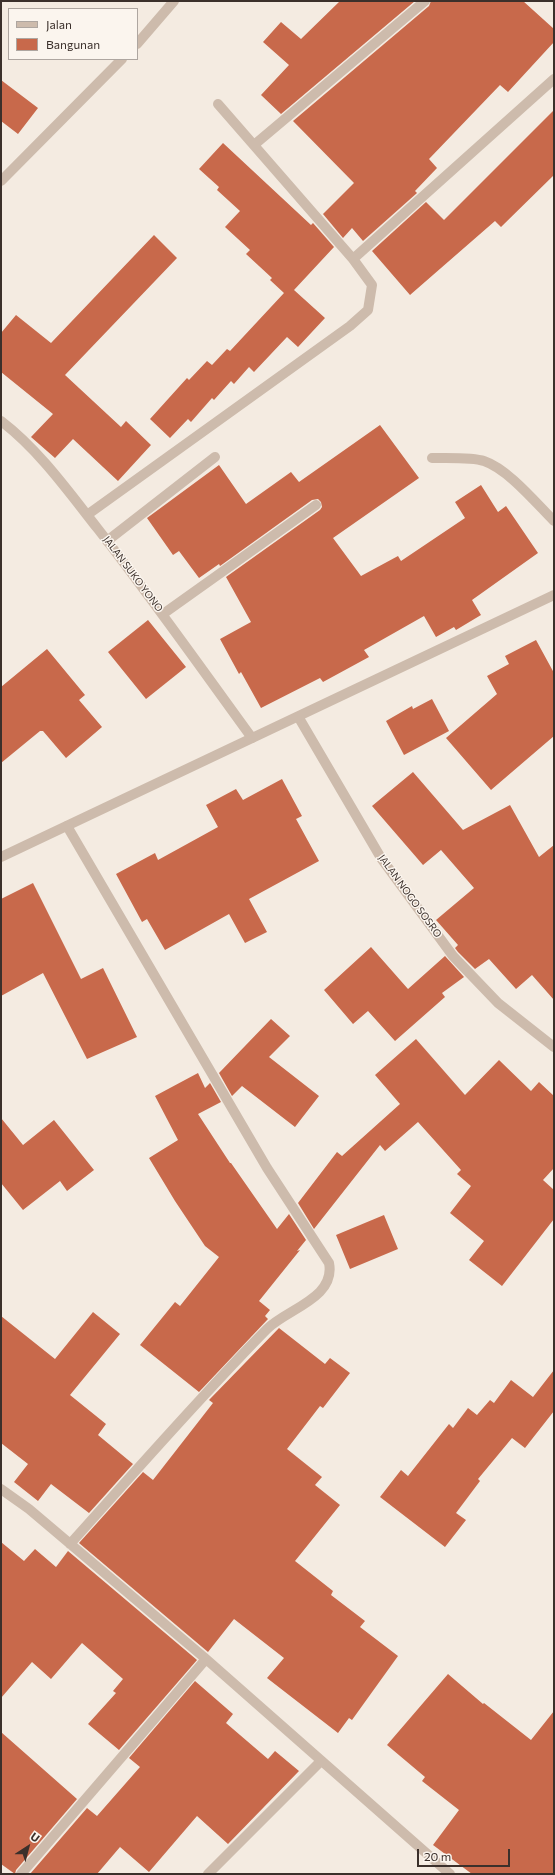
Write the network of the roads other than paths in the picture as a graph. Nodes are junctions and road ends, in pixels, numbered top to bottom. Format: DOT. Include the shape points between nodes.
graph roads {
  1 [pos="174,1"];
  2 [pos="425,1"];
  3 [pos="138,43"];
  4 [pos="121,60"];
  5 [pos="554,79"];
  6 [pos="218,104"];
  7 [pos="254,145"];
  8 [pos="1,180"];
  9 [pos="354,259"];
  10 [pos="1,421"];
  11 [pos="215,457"];
  12 [pos="432,458"];
  13 [pos="316,505"];
  14 [pos="87,515"];
  15 [pos="554,521"];
  16 [pos="108,541"];
  17 [pos="554,595"];
  18 [pos="163,614"];
  19 [pos="299,718"];
  20 [pos="252,738"];
  21 [pos="67,826"];
  22 [pos="1,857"];
  23 [pos="554,1047"];
  24 [pos="1,1489"];
  25 [pos="70,1544"];
  26 [pos="206,1659"];
  27 [pos="321,1761"];
  28 [pos="22,1874"];
  29 [pos="208,1874"];
  30 [pos="450,1874"];
  1 -- 3 [label="street"];
  2 -- 7 [label="street"];
  4 -- 8 [label="street"];
  5 -- 9 [label="street"];
  6 -- 7 [label="street"];
  7 -- 9 [label="street"];
  9 -- 14 [label="street" via="372,285 368,310 350,326"];
  10 -- 14 [label="street, JALAN SUKO YONO" via="31,448"];
  11 -- 16 [label="street"];
  12 -- 15 [label="street" via="483,460 495,465"];
  13 -- 18 [label="street"];
  14 -- 16 [label="street, JALAN SUKO YONO"];
  16 -- 18 [label="street, JALAN SUKO YONO"];
  17 -- 19 [label="street"];
  18 -- 20 [label="street, JALAN SUKO YONO"];
  19 -- 20 [label="street"];
  19 -- 23 [label="street, JALAN NOGO SOSRO" via="381,858 453,956 498,1003"];
  20 -- 21 [label="street"];
  21 -- 22 [label="street"];
  21 -- 25 [label="street" via="267,1168 329,1263 331,1272 319,1293 269,1328"];
  24 -- 25 [label="street"];
  25 -- 26 [label="street"];
  26 -- 27 [label="street"];
  26 -- 28 [label="street"];
  27 -- 29 [label="street"];
  27 -- 30 [label="street"];
}
